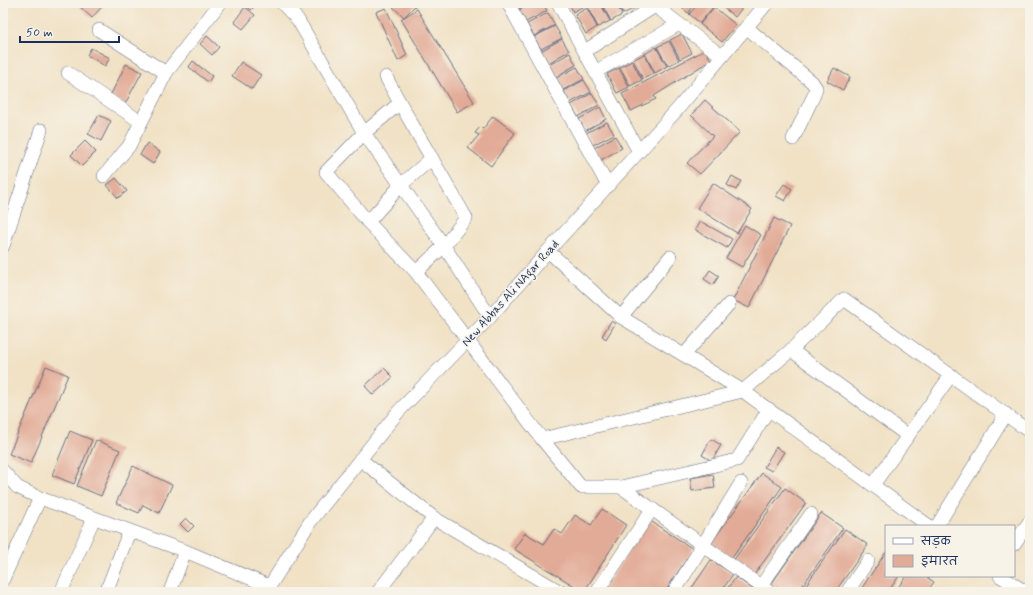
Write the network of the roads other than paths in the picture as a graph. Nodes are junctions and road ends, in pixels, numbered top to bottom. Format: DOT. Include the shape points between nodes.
graph roads {
  1 [pos="220,3"];
  2 [pos="282,3"];
  3 [pos="508,3"];
  4 [pos="558,3"];
  5 [pos="767,3"];
  6 [pos="653,5"];
  7 [pos="679,24"];
  8 [pos="746,27"];
  9 [pos="99,30"];
  10 [pos="585,51"];
  11 [pos="722,56"];
  12 [pos="595,72"];
  13 [pos="68,73"];
  14 [pos="166,73"];
  15 [pos="386,78"];
  16 [pos="400,104"];
  17 [pos="141,122"];
  18 [pos="41,130"];
  19 [pos="364,133"];
  20 [pos="793,138"];
  21 [pos="639,152"];
  22 [pos="432,158"];
  23 [pos="104,176"];
  24 [pos="401,185"];
  25 [pos="608,186"];
  26 [pos="368,222"];
  27 [pos="3,246"];
  28 [pos="444,246"];
  29 [pos="548,251"];
  30 [pos="670,257"];
  31 [pos="416,272"];
  32 [pos="729,304"];
  33 [pos="490,317"];
  34 [pos="621,317"];
  35 [pos="468,340"];
  36 [pos="790,350"];
  37 [pos="684,355"];
  38 [pos="951,375"];
  39 [pos="743,391"];
  40 [pos="769,409"];
  41 [pos="1006,414"];
  42 [pos="1030,432"];
  43 [pos="908,436"];
  44 [pos="542,439"];
  45 [pos="360,460"];
  46 [pos="3,471"];
  47 [pos="741,483"];
  48 [pos="873,485"];
  49 [pos="621,487"];
  50 [pos="40,498"];
  51 [pos="652,509"];
  52 [pos="811,514"];
  53 [pos="94,518"];
  54 [pos="434,518"];
  55 [pos="1030,520"];
  56 [pos="928,525"];
  57 [pos="938,525"];
  58 [pos="129,532"];
  59 [pos="1015,542"];
  60 [pos="702,544"];
  61 [pos="185,551"];
  62 [pos="868,560"];
  63 [pos="1002,577"];
  64 [pos="3,579"];
  65 [pos="268,589"];
  66 [pos="765,589"];
  67 [pos="61,592"];
  68 [pos="106,592"];
  69 [pos="170,592"];
  70 [pos="378,592"];
  71 [pos="561,592"];
  72 [pos="597,592"];
  73 [pos="674,592"];
  74 [pos="847,592"];
  75 [pos="1026,592"];
  1 -- 14 [label="street"];
  2 -- 19 [label="street" via="298,20"];
  3 -- 25 [label="street"];
  4 -- 10 [label="street"];
  5 -- 8 [label="street, New Abbas Ali NAgar Road"];
  6 -- 7 [label="street"];
  6 -- 10 [label="street"];
  7 -- 11 [label="street"];
  7 -- 12 [label="street"];
  8 -- 11 [label="street, New Abbas Ali NAgar Road"];
  8 -- 20 [label="street" via="816,88"];
  9 -- 14 [label="street"];
  10 -- 12 [label="street"];
  11 -- 21 [label="street, New Abbas Ali NAgar Road"];
  12 -- 21 [label="street"];
  13 -- 17 [label="street"];
  14 -- 17 [label="street"];
  15 -- 16 [label="street"];
  16 -- 19 [label="street"];
  16 -- 22 [label="street"];
  17 -- 23 [label="street" via="129,146"];
  18 -- 27 [label="street"];
  19 -- 24 [label="street"];
  19 -- 26 [label="street" via="326,172"];
  21 -- 25 [label="street, New Abbas Ali NAgar Road"];
  22 -- 24 [label="street"];
  22 -- 28 [label="street" via="466,218"];
  24 -- 26 [label="street"];
  24 -- 28 [label="street"];
  25 -- 29 [label="street, New Abbas Ali NAgar Road"];
  26 -- 31 [label="street"];
  28 -- 31 [label="street"];
  28 -- 33 [label="street"];
  29 -- 33 [label="street, New Abbas Ali NAgar Road"];
  29 -- 34 [label="street"];
  30 -- 34 [label="street"];
  31 -- 35 [label="street"];
  32 -- 37 [label="street"];
  33 -- 35 [label="street, New Abbas Ali NAgar Road"];
  34 -- 37 [label="street"];
  35 -- 44 [label="street"];
  35 -- 45 [label="street, New Abbas Ali NAgar Road" via="398,412"];
  36 -- 38 [label="street" via="844,299"];
  36 -- 39 [label="street"];
  36 -- 43 [label="street"];
  37 -- 39 [label="street"];
  38 -- 41 [label="street"];
  38 -- 43 [label="street"];
  39 -- 40 [label="street"];
  39 -- 44 [label="street"];
  40 -- 48 [label="street"];
  40 -- 49 [label="street" via="737,460"];
  41 -- 42 [label="street"];
  41 -- 57 [label="street"];
  43 -- 48 [label="street"];
  44 -- 49 [label="street" via="581,487"];
  45 -- 54 [label="street"];
  45 -- 65 [label="street, New Abbas Ali NAgar Road" via="310,522"];
  46 -- 50 [label="street" via="17,487"];
  47 -- 60 [label="street"];
  48 -- 56 [label="street"];
  49 -- 51 [label="street"];
  50 -- 53 [label="street"];
  50 -- 64 [label="street"];
  51 -- 60 [label="street"];
  51 -- 72 [label="street"];
  52 -- 66 [label="street"];
  53 -- 58 [label="street"];
  53 -- 67 [label="street"];
  54 -- 70 [label="street"];
  54 -- 71 [label="street"];
  55 -- 59 [label="street"];
  58 -- 61 [label="street"];
  58 -- 68 [label="street"];
  60 -- 66 [label="street"];
  60 -- 73 [label="street"];
  61 -- 65 [label="street"];
  61 -- 69 [label="street"];
  62 -- 74 [label="street"];
  63 -- 75 [label="street"];
}
